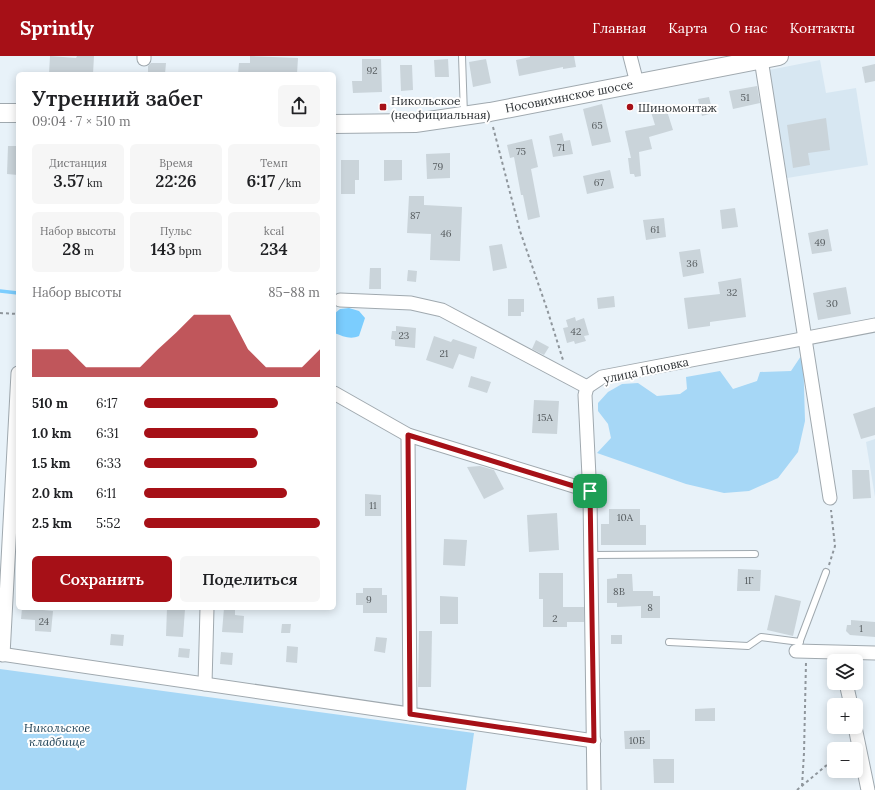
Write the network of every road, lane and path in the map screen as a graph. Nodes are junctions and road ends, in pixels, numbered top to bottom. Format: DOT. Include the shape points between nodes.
graph roads {
  1 [pos="462,56"];
  2 [pos="630,56"];
  3 [pos="774,58"];
  4 [pos="637,83"];
  5 [pos="490,112"];
  6 [pos="0,113"];
  7 [pos="16,113"];
  8 [pos="465,116"];
  9 [pos="336,124"];
  10 [pos="340,300"];
  11 [pos="0,313"];
  12 [pos="16,314"];
  13 [pos="875,325"];
  14 [pos="806,340"];
  15 [pos="568,378"];
  16 [pos="587,387"];
  17 [pos="336,394"];
  18 [pos="16,409"];
  19 [pos="408,435"];
  20 [pos="590,491"];
  21 [pos="830,498"];
  22 [pos="755,554"];
  23 [pos="591,555"];
  24 [pos="826,572"];
  25 [pos="207,610"];
  26 [pos="669,642"];
  27 [pos="801,648"];
  28 [pos="875,653"];
  29 [pos="2,654"];
  30 [pos="831,654"];
  31 [pos="863,654"];
  32 [pos="205,684"];
  33 [pos="410,714"];
  34 [pos="856,734"];
  35 [pos="594,741"];
  36 [pos="827,765"];
  37 [pos="802,786"];
  38 [pos="594,790"];
  39 [pos="797,790"];
  40 [pos="868,790"];
  1 -- 8 [label="lane"];
  2 -- 4 [label="street"];
  3 -- 4 [label="main road, Носовихинское шоссе"];
  3 -- 14 [label="street"];
  4 -- 5 [label="main road, Носовихинское шоссе"];
  5 -- 8 [label="main road, Носовихинское шоссе"];
  5 -- 15 [label="path" via="520,232"];
  6 -- 7 [label="main road"];
  8 -- 9 [label="main road, Носовихинское шоссе" via="415,123"];
  10 -- 15 [label="street, улица Поповка" via="411,304 442,310 480,328"];
  11 -- 12 [label="path"];
  13 -- 14 [label="street, улица Поповка"];
  14 -- 16 [label="street, улица Поповка" via="602,377"];
  14 -- 21 [label="street"];
  15 -- 16 [label="street, улица Поповка"];
  16 -- 20 [label="street" via="585,395"];
  17 -- 19 [label="street"];
  18 -- 29 [label="street"];
  19 -- 20 [label="street"];
  19 -- 33 [label="street"];
  20 -- 23 [label="street"];
  21 -- 24 [label="path" via="835,546"];
  22 -- 23 [label="lane" via="620,557"];
  23 -- 35 [label="street"];
  24 -- 27 [label="lane"];
  25 -- 32 [label="street"];
  26 -- 27 [label="lane" via="748,646 761,637"];
  27 -- 30 [label="street"];
  27 -- 37 [label="path" via="804,752"];
  28 -- 31 [label="street"];
  29 -- 32 [label="street"];
  32 -- 33 [label="street"];
  33 -- 35 [label="street"];
  34 -- 40 [label="street"];
  35 -- 38 [label="street"];
  36 -- 37 [label="path"];
  37 -- 39 [label="path"];
}
